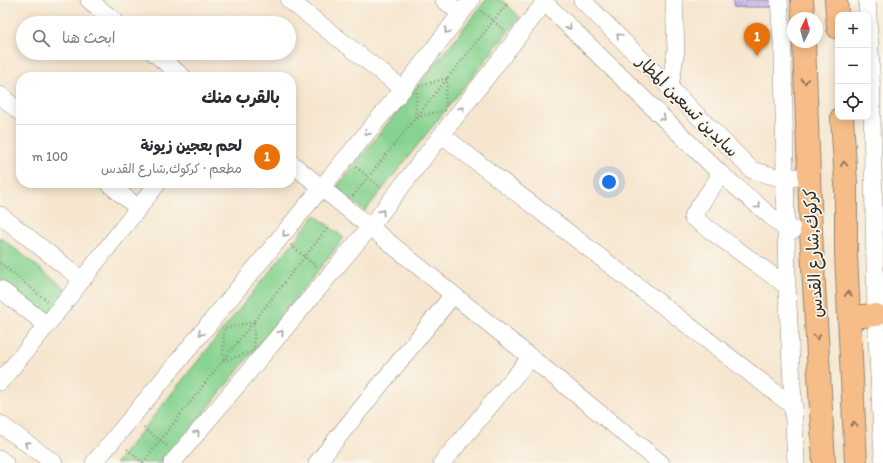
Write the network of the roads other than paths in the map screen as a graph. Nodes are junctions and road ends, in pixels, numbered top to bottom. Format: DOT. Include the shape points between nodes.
graph roads {
  1 [pos="89,0"];
  2 [pos="289,0"];
  3 [pos="444,0"];
  4 [pos="582,0"];
  5 [pos="674,0"];
  6 [pos="779,0"];
  7 [pos="802,0"];
  8 [pos="836,0"];
  9 [pos="867,0"];
  10 [pos="543,1"];
  11 [pos="475,5"];
  12 [pos="802,12"];
  13 [pos="837,12"];
  14 [pos="460,13"];
  15 [pos="108,16"];
  16 [pos="804,48"];
  17 [pos="633,50"];
  18 [pos="162,60"];
  19 [pos="614,71"];
  20 [pos="177,72"];
  21 [pos="877,72"];
  22 [pos="670,87"];
  23 [pos="403,90"];
  24 [pos="0,95"];
  25 [pos="16,108"];
  26 [pos="842,120"];
  27 [pos="442,135"];
  28 [pos="296,167"];
  29 [pos="810,173"];
  30 [pos="721,174"];
  31 [pos="786,180"];
  32 [pos="114,188"];
  33 [pos="154,188"];
  34 [pos="323,188"];
  35 [pos="138,208"];
  36 [pos="0,215"];
  37 [pos="878,225"];
  38 [pos="370,227"];
  39 [pos="787,230"];
  40 [pos="811,231"];
  41 [pos="81,279"];
  42 [pos="788,286"];
  43 [pos="0,289"];
  44 [pos="453,295"];
  45 [pos="876,315"];
  46 [pos="849,317"];
  47 [pos="47,325"];
  48 [pos="880,350"];
  49 [pos="531,357"];
  50 [pos="0,382"];
  51 [pos="794,407"];
  52 [pos="0,424"];
  53 [pos="171,455"];
  54 [pos="883,457"];
  55 [pos="0,459"];
  56 [pos="5,463"];
  57 [pos="54,463"];
  58 [pos="94,463"];
  59 [pos="316,463"];
  60 [pos="442,463"];
  61 [pos="661,463"];
  62 [pos="796,463"];
  63 [pos="824,463"];
  64 [pos="856,463"];
  1 -- 15 [label="street"];
  2 -- 23 [label="street"];
  3 -- 14 [label="street"];
  17 -- 4 [label="street, سايدين تسعين المطار, one-way"];
  5 -- 22 [label="street" via="676,50"];
  6 -- 31 [label="street"];
  7 -- 12 [label="main road"];
  8 -- 13 [label="main road"];
  9 -- 21 [label="street"];
  10 -- 19 [label="street, one-way"];
  27 -- 10 [label="street, one-way"];
  11 -- 14 [label="street"];
  14 -- 23 [label="street, one-way"];
  16 -- 29 [label="main road, كركوك,شارع القدس, one-way"];
  17 -- 19 [label="street"];
  17 -- 22 [label="street, سايدين تسعين المطار"];
  18 -- 20 [label="street"];
  19 -- 30 [label="street, one-way"];
  21 -- 37 [label="street"];
  22 -- 31 [label="street, سايدين تسعين المطار" via="752,170"];
  23 -- 34 [label="street, one-way"];
  24 -- 25 [label="street"];
  46 -- 26 [label="main road, كركوك,شارع القدس, one-way"];
  38 -- 27 [label="street, one-way"];
  27 -- 51 [label="street"];
  28 -- 34 [label="street"];
  29 -- 31 [label="street"];
  29 -- 40 [label="main road, كركوك,شارع القدس"];
  30 -- 39 [label="street, one-way"];
  30 -- 42 [label="street" via="692,217"];
  31 -- 39 [label="street"];
  32 -- 35 [label="street"];
  33 -- 35 [label="street"];
  34 -- 38 [label="street"];
  34 -- 58 [label="street, one-way"];
  35 -- 41 [label="street"];
  36 -- 41 [label="street"];
  37 -- 45 [label="street"];
  38 -- 44 [label="street"];
  53 -- 38 [label="street, one-way"];
  39 -- 40 [label="street"];
  39 -- 42 [label="street"];
  40 -- 63 [label="main road, كركوك,شارع القدس, one-way"];
  41 -- 47 [label="street"];
  42 -- 51 [label="street"];
  43 -- 47 [label="street"];
  44 -- 49 [label="street"];
  44 -- 59 [label="street"];
  45 -- 46 [label="main road"];
  45 -- 48 [label="street"];
  64 -- 46 [label="main road, كركوك,شارع القدس, one-way"];
  47 -- 50 [label="street"];
  48 -- 54 [label="street"];
  49 -- 60 [label="street"];
  49 -- 61 [label="street"];
  51 -- 62 [label="street"];
  57 -- 52 [label="street, one-way"];
  55 -- 56 [label="street"];
}
